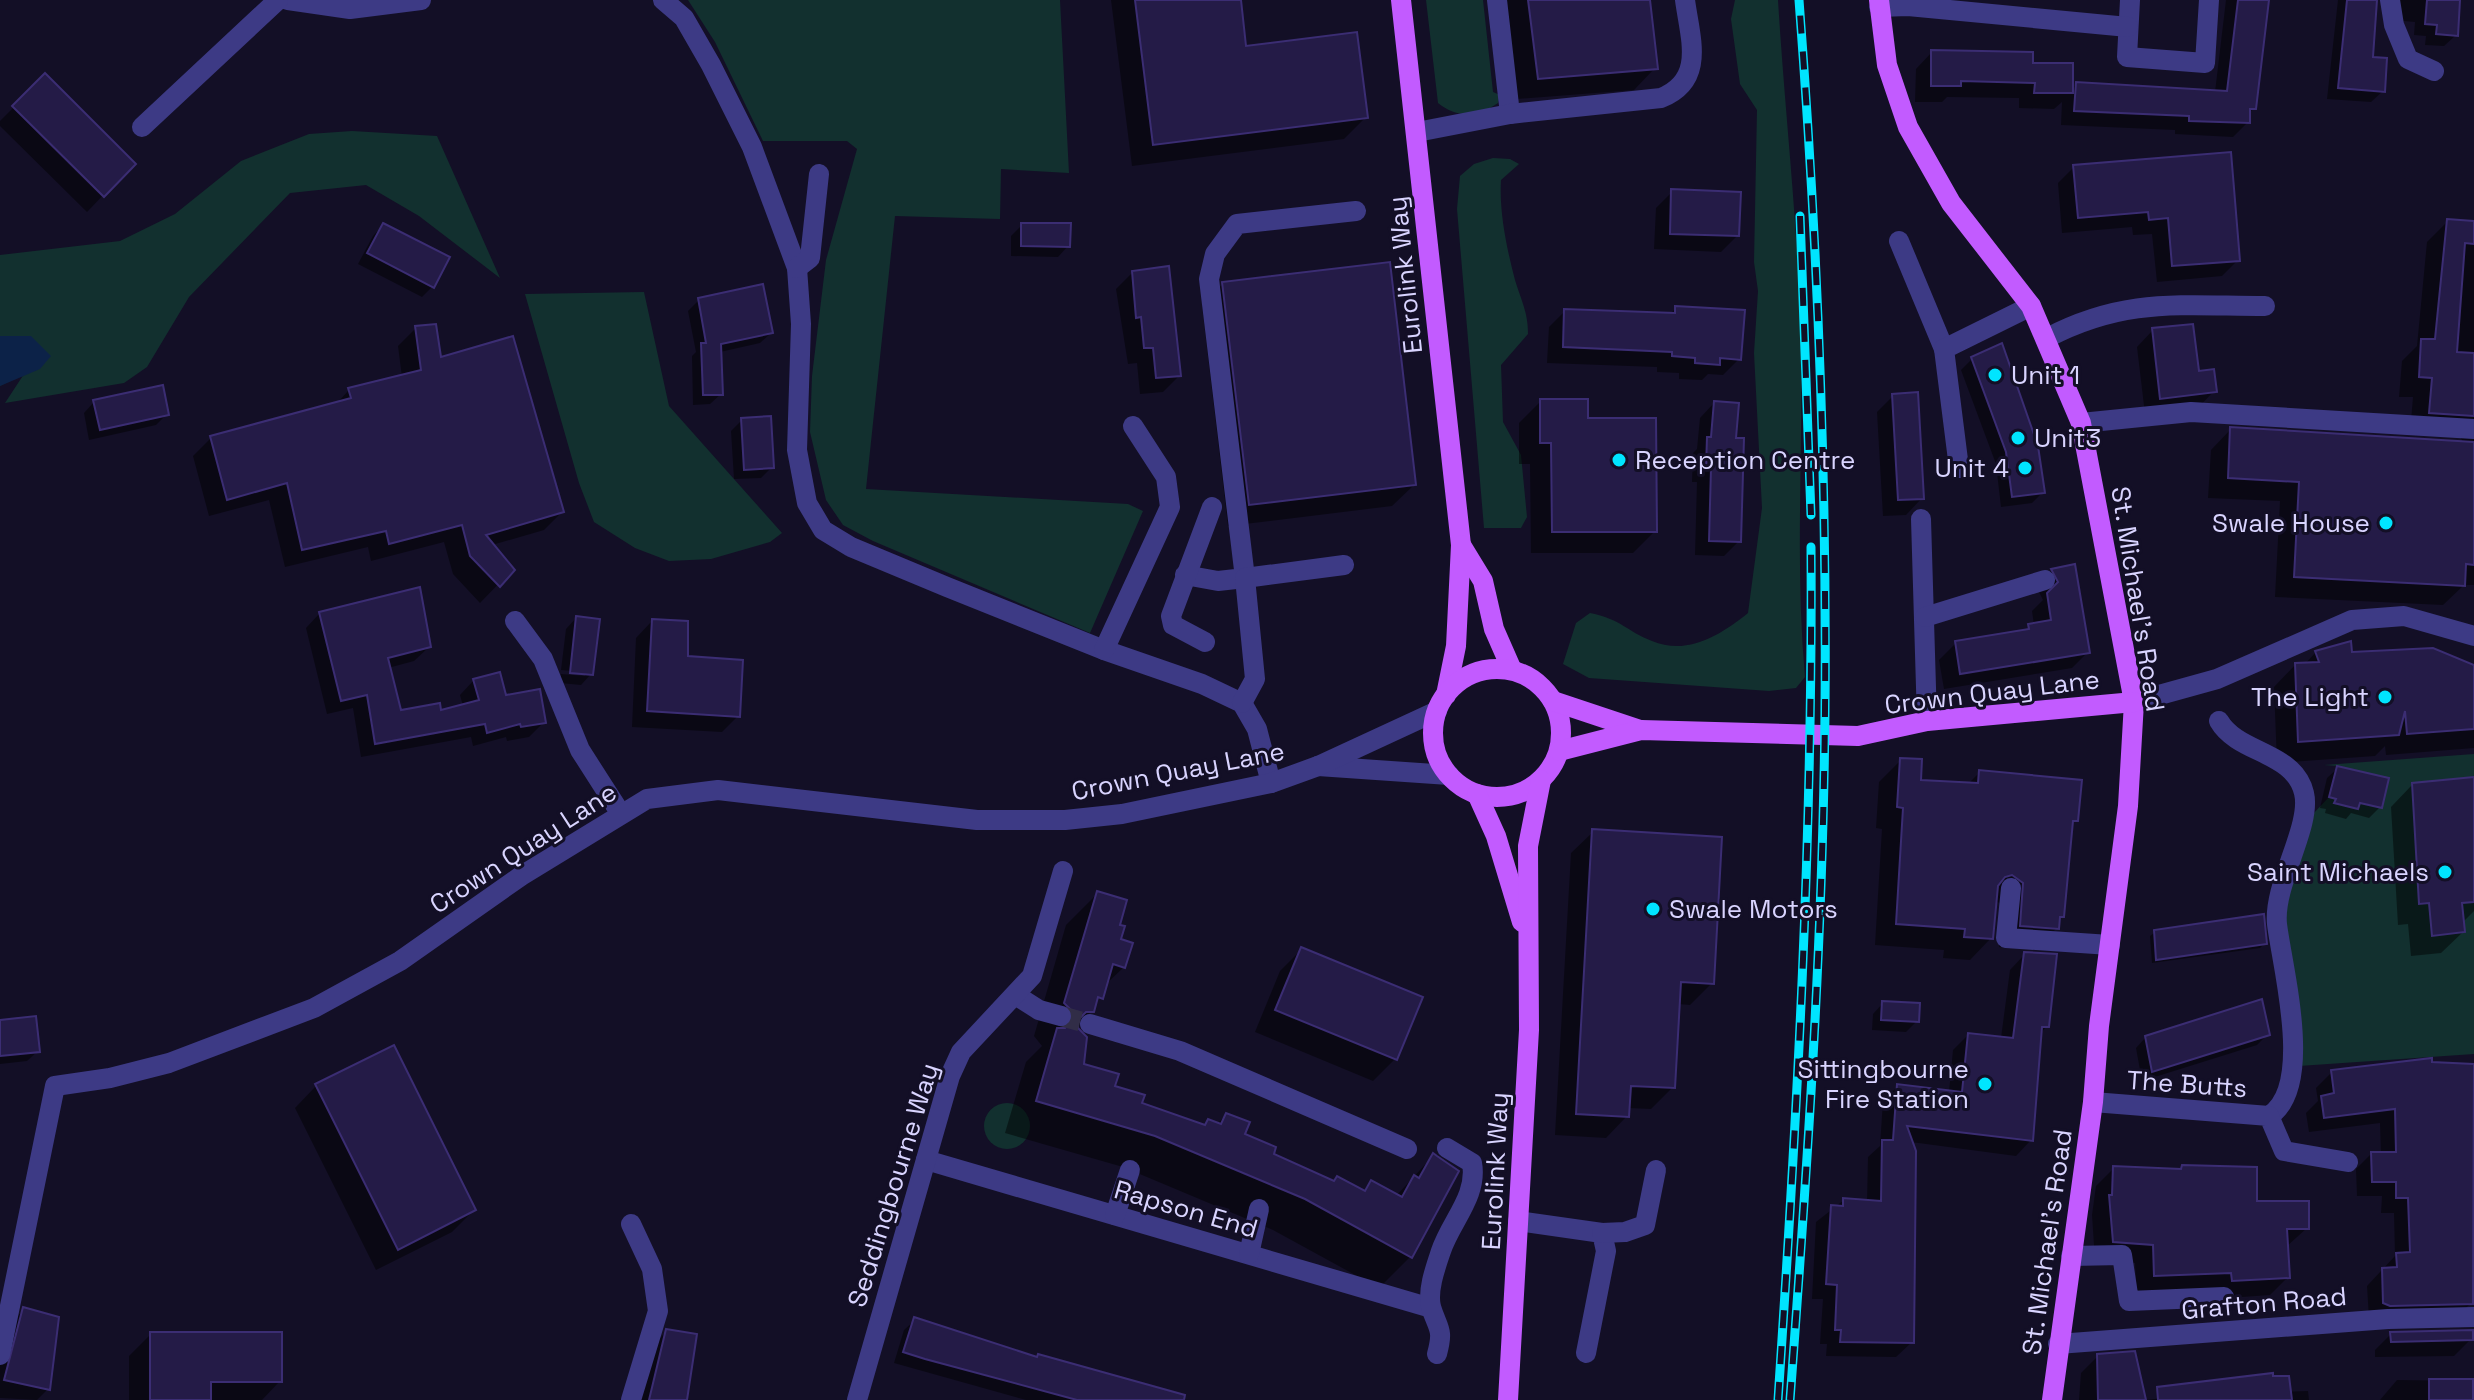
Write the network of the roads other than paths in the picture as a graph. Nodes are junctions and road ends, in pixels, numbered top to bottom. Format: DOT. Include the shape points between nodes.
graph roads {
  1 [pos="278,0"];
  2 [pos="288,0"];
  3 [pos="421,0"];
  4 [pos="663,0"];
  5 [pos="1401,0"];
  6 [pos="1497,0"];
  7 [pos="1685,0"];
  8 [pos="2130,0"];
  9 [pos="2209,0"];
  10 [pos="2390,0"];
  11 [pos="1879,4"];
  12 [pos="2128,27"];
  13 [pos="2434,71"];
  14 [pos="1510,114"];
  15 [pos="142,127"];
  16 [pos="1417,132"];
  17 [pos="819,174"];
  18 [pos="1356,211"];
  19 [pos="1899,241"];
  20 [pos="797,268"];
  21 [pos="2031,306"];
  22 [pos="2265,306"];
  23 [pos="2047,338"];
  24 [pos="1944,349"];
  25 [pos="2081,423"];
  26 [pos="1133,426"];
  27 [pos="2474,429"];
  28 [pos="1959,468"];
  29 [pos="1212,507"];
  30 [pos="1921,519"];
  31 [pos="1461,545"];
  32 [pos="1344,565"];
  33 [pos="1185,575"];
  34 [pos="1245,578"];
  35 [pos="2045,580"];
  36 [pos="1925,617"];
  37 [pos="515,621"];
  38 [pos="2474,636"];
  39 [pos="1205,642"];
  40 [pos="1104,650"];
  41 [pos="1512,670"];
  42 [pos="1553,701"];
  43 [pos="2134,702"];
  44 [pos="1242,703"];
  45 [pos="1441,703"];
  46 [pos="1927,721"];
  47 [pos="2219,721"];
  48 [pos="1641,730"];
  49 [pos="1559,751"];
  50 [pos="1318,766"];
  51 [pos="1449,775"];
  52 [pos="1541,780"];
  53 [pos="1271,783"];
  54 [pos="1477,794"];
  55 [pos="621,814"];
  56 [pos="1063,871"];
  57 [pos="2011,888"];
  58 [pos="1529,945"];
  59 [pos="2110,945"];
  60 [pos="1017,996"];
  61 [pos="1061,1016"];
  62 [pos="1090,1024"];
  63 [pos="2093,1102"];
  64 [pos="2269,1116"];
  65 [pos="1447,1148"];
  66 [pos="1407,1149"];
  67 [pos="926,1160"];
  68 [pos="2348,1162"];
  69 [pos="1130,1170"];
  70 [pos="1656,1170"];
  71 [pos="1259,1209"];
  72 [pos="1115,1215"];
  73 [pos="1518,1221"];
  74 [pos="631,1224"];
  75 [pos="1602,1233"];
  76 [pos="1249,1254"];
  77 [pos="2071,1256"];
  78 [pos="2224,1297"];
  79 [pos="1431,1308"];
  80 [pos="2474,1317"];
  81 [pos="2058,1344"];
  82 [pos="1586,1353"];
  83 [pos="1437,1354"];
  84 [pos="0,1355"];
  85 [pos="631,1400"];
  86 [pos="857,1400"];
  87 [pos="1508,1400"];
  88 [pos="2052,1400"];
  1 -- 15 [label="street"];
  2 -- 3 [label="street" via="350,9"];
  4 -- 20 [label="street" via="684,18 745,133"];
  5 -- 16 [label="main road, Eurolink Way"];
  6 -- 14 [label="street"];
  7 -- 14 [label="street" via="1691,64 1678,91 1640,101"];
  8 -- 12 [label="street"];
  9 -- 12 [label="street" via="2205,63 2127,57"];
  10 -- 13 [label="street" via="2408,59"];
  11 -- 12 [label="street"];
  11 -- 21 [label="main road, St. Michael's Road" via="1887,65 1908,127 1951,203"];
  14 -- 16 [label="street"];
  16 -- 31 [label="main road, Eurolink Way"];
  17 -- 20 [label="street" via="810,258"];
  18 -- 34 [label="street" via="1237,224 1215,254 1209,279"];
  19 -- 24 [label="street"];
  20 -- 40 [label="street" via="797,450 807,503 823,530 878,559"];
  21 -- 23 [label="main road, St. Michael's Road"];
  21 -- 24 [label="street"];
  22 -- 23 [label="street" via="2136,306 2083,319"];
  23 -- 25 [label="main road, St. Michael's Road"];
  24 -- 28 [label="street"];
  25 -- 27 [label="street" via="2191,412"];
  25 -- 43 [label="main road, St. Michael's Road"];
  26 -- 40 [label="street" via="1166,477 1170,507"];
  29 -- 33 [label="street"];
  30 -- 36 [label="street"];
  31 -- 41 [label="main road, Eurolink Way" via="1483,581 1494,629"];
  31 -- 45 [label="main road, Eurolink Way" via="1456,646"];
  32 -- 34 [label="street"];
  33 -- 34 [label="street" via="1218,581"];
  33 -- 39 [label="street" via="1171,616 1173,625"];
  34 -- 44 [label="street" via="1255,679"];
  35 -- 36 [label="street"];
  36 -- 46 [label="street"];
  37 -- 55 [label="street" via="543,659 580,750"];
  38 -- 43 [label="street, Crown Quay Lane" via="2404,616 2352,620 2217,679"];
  40 -- 44 [label="street"];
  41 -- 42 [label="main road" via="1542,687"];
  41 -- 45 [label="main road" via="1475,673"];
  42 -- 48 [label="main road, Crown Quay Lane"];
  42 -- 49 [label="main road" via="1560,717"];
  43 -- 46 [label="main road, Crown Quay Lane"];
  43 -- 59 [label="main road, St. Michael's Road" via="2132,769"];
  44 -- 53 [label="street" via="1257,729"];
  45 -- 50 [label="street, Crown Quay Lane"];
  45 -- 51 [label="main road" via="1434,745"];
  46 -- 48 [label="main road, Crown Quay Lane" via="1858,736"];
  47 -- 64 [label="street" via="2231,736 2294,773 2305,796 2278,897 2294,1019 2287,1086 2278,1110"];
  48 -- 49 [label="main road, Crown Quay Lane"];
  49 -- 52 [label="main road"];
  50 -- 51 [label="street, Crown Quay Lane"];
  50 -- 53 [label="street, Crown Quay Lane"];
  51 -- 54 [label="main road"];
  52 -- 54 [label="main road" via="1511,796"];
  52 -- 58 [label="main road, Eurolink Way" via="1528,846"];
  53 -- 55 [label="street, Crown Quay Lane" via="1122,814 1065,820 977,820 718,790 647,799"];
  54 -- 58 [label="main road, Eurolink Way" via="1496,836"];
  55 -- 84 [label="street, Crown Quay Lane" via="400,961 314,1008 169,1063 55,1086"];
  56 -- 60 [label="street, Seddingbourne Way" via="1041,953"];
  57 -- 59 [label="street" via="2006,938"];
  58 -- 73 [label="main road, Eurolink Way"];
  59 -- 63 [label="main road, St. Michael's Road"];
  60 -- 61 [label="street"];
  60 -- 67 [label="street, Seddingbourne Way" via="961,1052"];
  62 -- 66 [label="street" via="1180,1051"];
  63 -- 64 [label="street, The Butts"];
  63 -- 77 [label="main road, St. Michael's Road"];
  64 -- 68 [label="street, The Butts" via="2284,1151"];
  65 -- 79 [label="street" via="1472,1163 1474,1173 1438,1263"];
  67 -- 72 [label="street, Rapson End"];
  67 -- 86 [label="street, Seddingbourne Way"];
  69 -- 72 [label="street"];
  70 -- 75 [label="street" via="1645,1225"];
  71 -- 76 [label="street"];
  72 -- 76 [label="street, Rapson End"];
  73 -- 75 [label="street"];
  73 -- 87 [label="main road, Eurolink Way"];
  74 -- 85 [label="street" via="652,1269 658,1311"];
  75 -- 82 [label="street" via="1606,1251"];
  76 -- 79 [label="street, Rapson End"];
  77 -- 78 [label="street" via="2122,1255 2129,1301"];
  77 -- 81 [label="main road, St. Michael's Road"];
  79 -- 83 [label="street" via="1442,1333"];
  80 -- 81 [label="street, Grafton Road"];
  81 -- 88 [label="main road, St. Michael's Road"];
}
